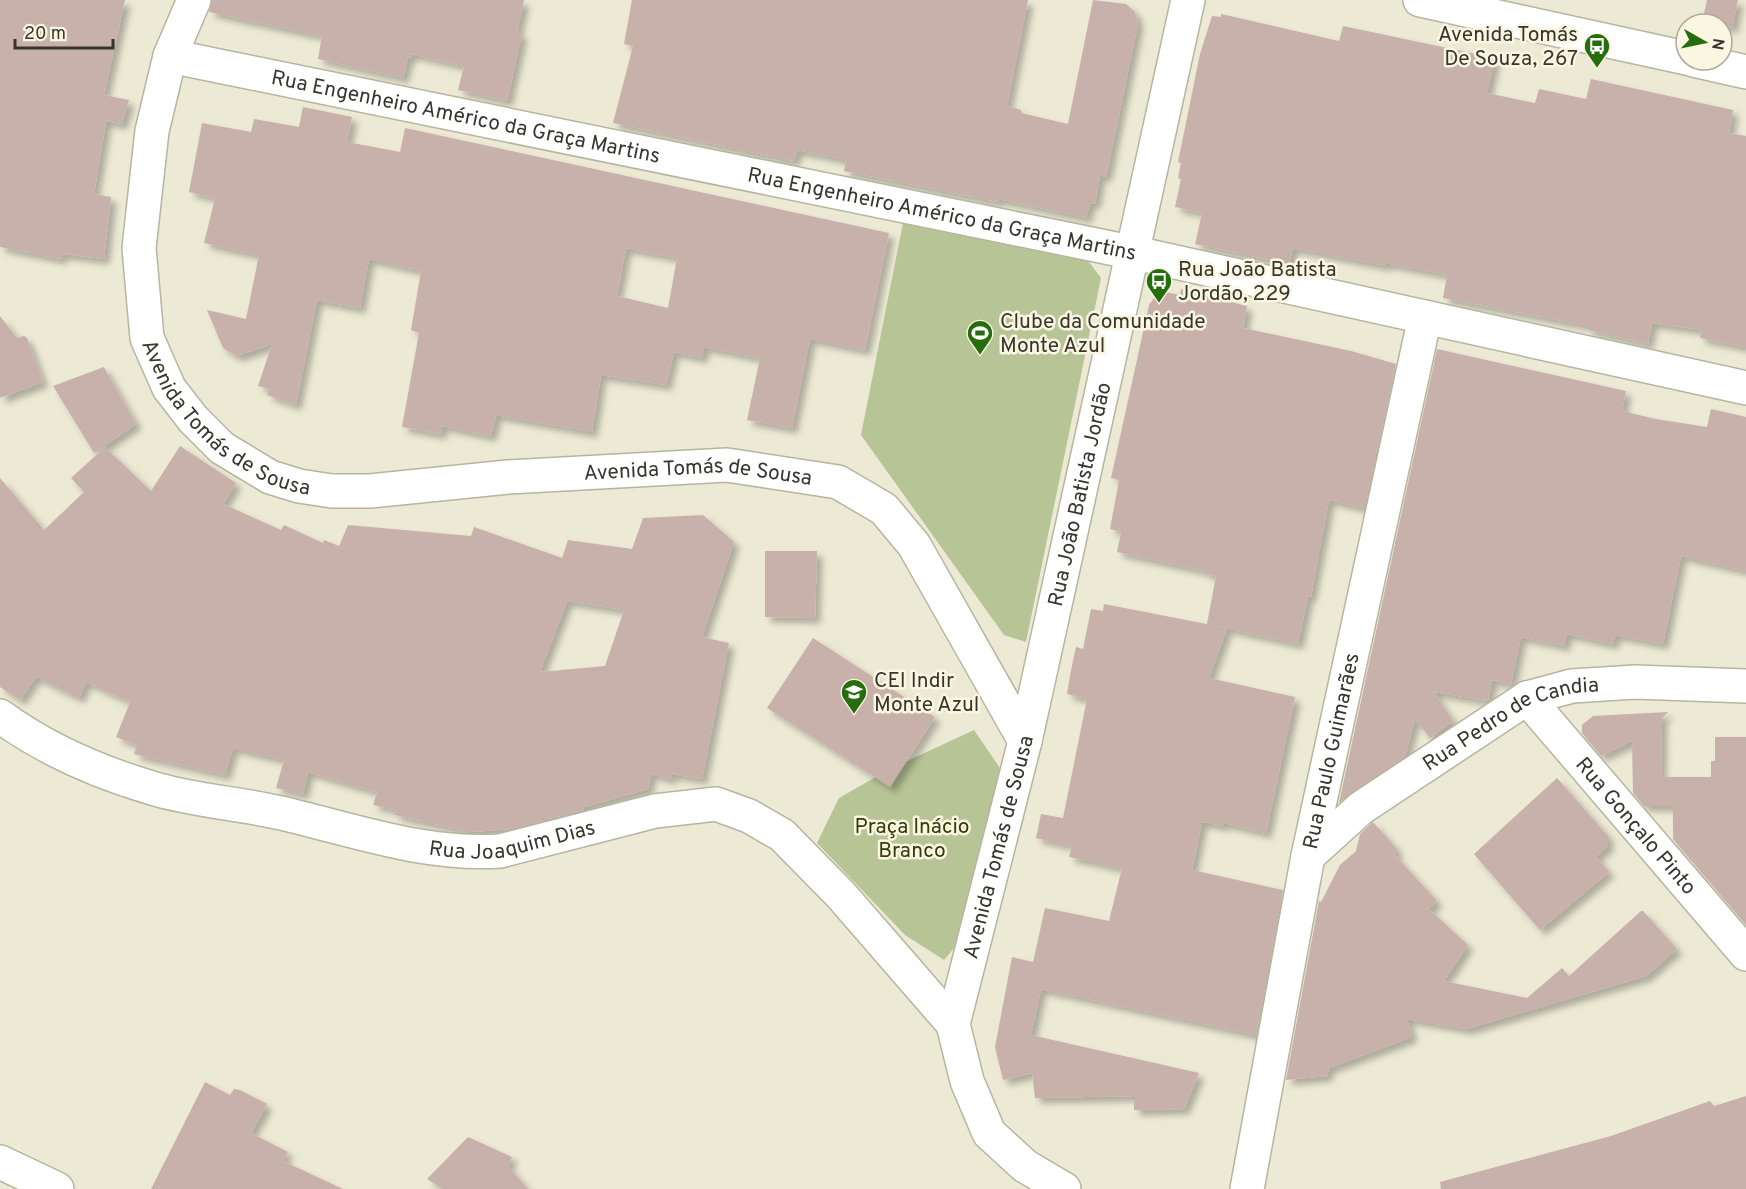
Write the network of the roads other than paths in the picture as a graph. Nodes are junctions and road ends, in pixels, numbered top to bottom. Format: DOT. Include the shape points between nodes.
graph roads {
  1 [pos="194,0"];
  2 [pos="1188,0"];
  3 [pos="1420,0"];
  4 [pos="1674,55"];
  5 [pos="170,56"];
  6 [pos="1131,252"];
  7 [pos="1425,317"];
  8 [pos="1746,388"];
  9 [pos="1746,686"];
  10 [pos="1527,698"];
  11 [pos="0,716"];
  12 [pos="1025,741"];
  13 [pos="1308,856"];
  14 [pos="1746,954"];
  15 [pos="954,1024"];
  16 [pos="0,1162"];
  17 [pos="57,1189"];
  18 [pos="1064,1189"];
  19 [pos="1247,1189"];
  1 -- 5 [label="street, Avenida Tomás de Sousa"];
  2 -- 6 [label="street, Rua João Batista Jordão"];
  3 -- 4 [label="street"];
  5 -- 6 [label="street, Rua Engenheiro Américo da Graça Martins"];
  5 -- 12 [label="street, Avenida Tomás de Sousa" via="152,131 139,248 147,338 169,388 222,448 270,477 332,491 727,465 838,482 884,509 914,545"];
  6 -- 7 [label="street, Rua Engenheiro Américo da Graça Martins"];
  6 -- 12 [label="street, Rua João Batista Jordão"];
  7 -- 8 [label="street, Rua Engenheiro Américo da Graça Martins"];
  7 -- 13 [label="street, Rua Paulo Guimarães"];
  9 -- 10 [label="street, Rua Pedro de Candia" via="1635,682 1572,686"];
  10 -- 13 [label="street, Rua Pedro de Candia" via="1361,808"];
  10 -- 14 [label="street, Rua Gonçalo Pinto"];
  11 -- 15 [label="street, Rua Joaquim Dias" via="63,754 152,788 279,812 429,850 500,851 655,812 716,804 749,816 782,835 841,895"];
  12 -- 15 [label="street, Avenida Tomás de Sousa"];
  13 -- 19 [label="street, Rua Paulo Guimarães"];
  15 -- 18 [label="street, Avenida Tomás de Sousa" via="968,1081 989,1133 1025,1166"];
  16 -- 17 [label="street"];
}
